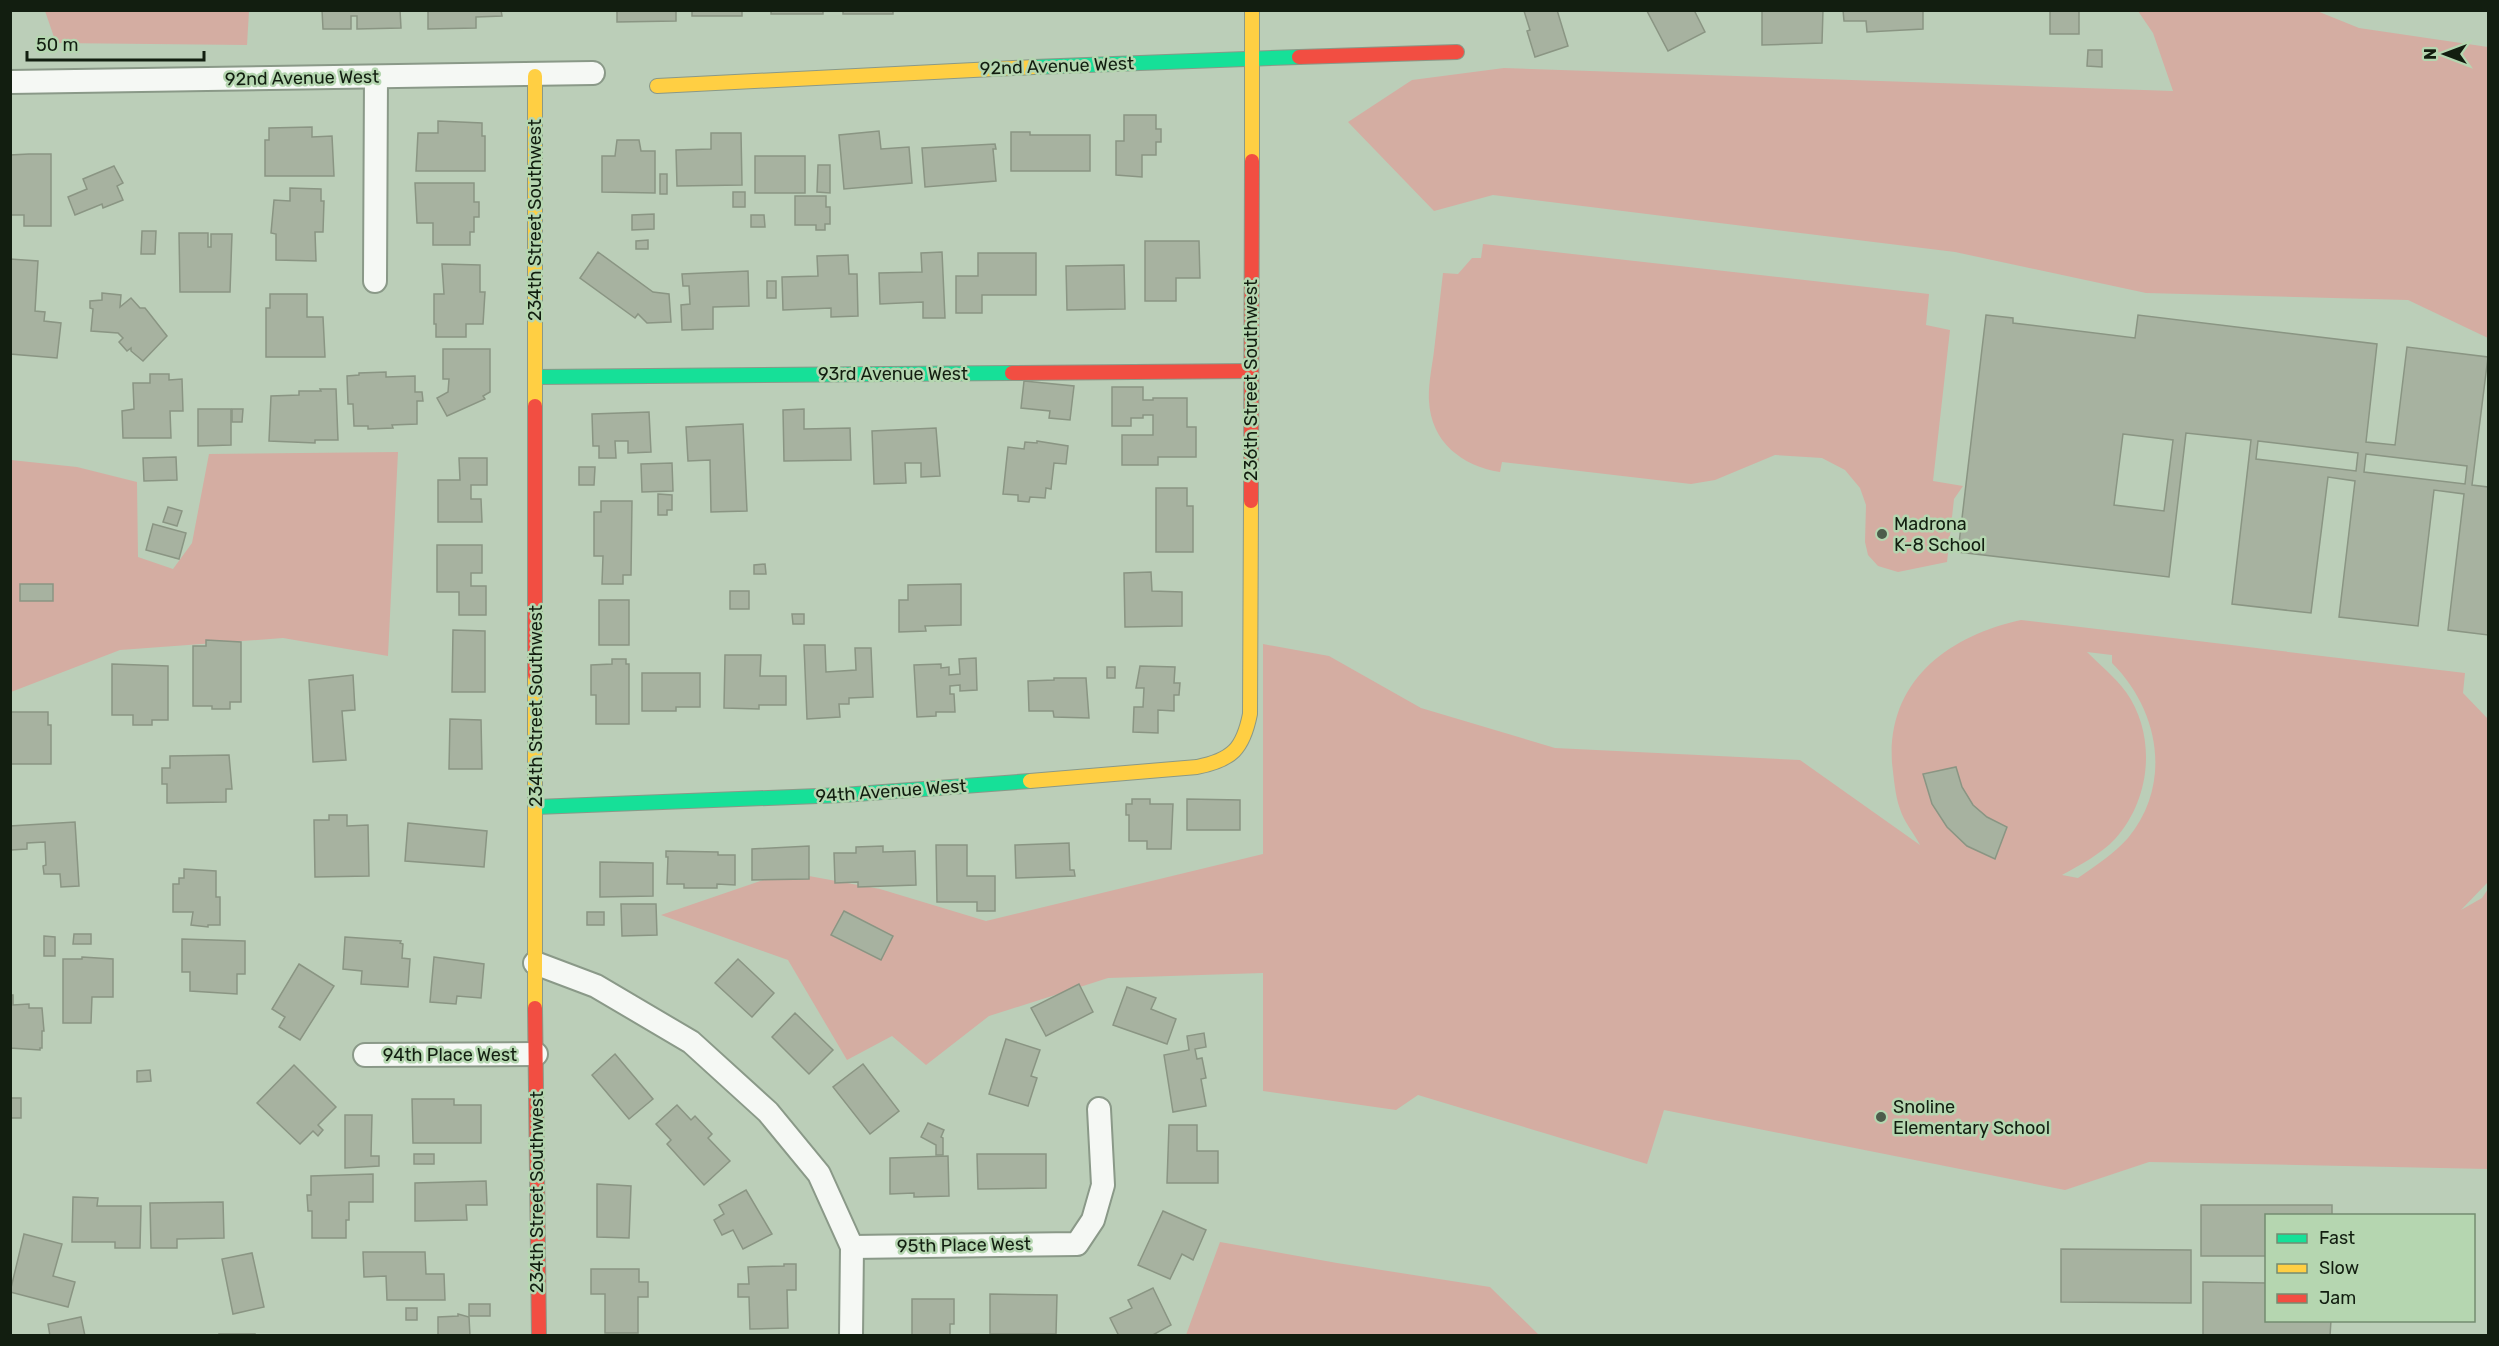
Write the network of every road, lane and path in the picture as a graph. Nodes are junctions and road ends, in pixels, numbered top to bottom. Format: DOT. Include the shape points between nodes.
graph roads {
  1 [pos="1252,10"];
  2 [pos="1457,52"];
  3 [pos="1252,58"];
  4 [pos="593,73"];
  5 [pos="535,76"];
  6 [pos="376,77"];
  7 [pos="10,82"];
  8 [pos="657,86"];
  9 [pos="375,281"];
  10 [pos="1251,371"];
  11 [pos="536,377"];
  12 [pos="1240,748"];
  13 [pos="536,807"];
  14 [pos="535,963"];
  15 [pos="536,1054"];
  16 [pos="365,1055"];
  17 [pos="1099,1109"];
  18 [pos="852,1247"];
  19 [pos="539,1335"];
  20 [pos="851,1335"];
  1 -- 3 [label="street, 236th Street Southwest"];
  2 -- 3 [label="street, 92nd Avenue West"];
  3 -- 8 [label="street, 92nd Avenue West"];
  3 -- 10 [label="street, 236th Street Southwest"];
  4 -- 5 [label="street, 92nd Avenue West"];
  5 -- 6 [label="street, 92nd Avenue West"];
  5 -- 11 [label="street, 234th Street Southwest"];
  6 -- 7 [label="street, 92nd Avenue West"];
  6 -- 9 [label="street"];
  10 -- 11 [label="street, 93rd Avenue West"];
  10 -- 12 [label="street, 236th Street Southwest" via="1250,714 1248,732"];
  11 -- 13 [label="street, 234th Street Southwest"];
  12 -- 13 [label="street, 94th Avenue West" via="1216,764 1167,771 843,795"];
  13 -- 14 [label="street, 234th Street Southwest"];
  14 -- 15 [label="street, 234th Street Southwest"];
  14 -- 18 [label="street" via="596,986 692,1042 768,1112 819,1174"];
  15 -- 16 [label="street, 94th Place West"];
  15 -- 19 [label="street, 234th Street Southwest"];
  17 -- 18 [label="street, 95th Place West" via="1103,1185 1093,1220 1077,1244"];
  18 -- 20 [label="street"];
}
